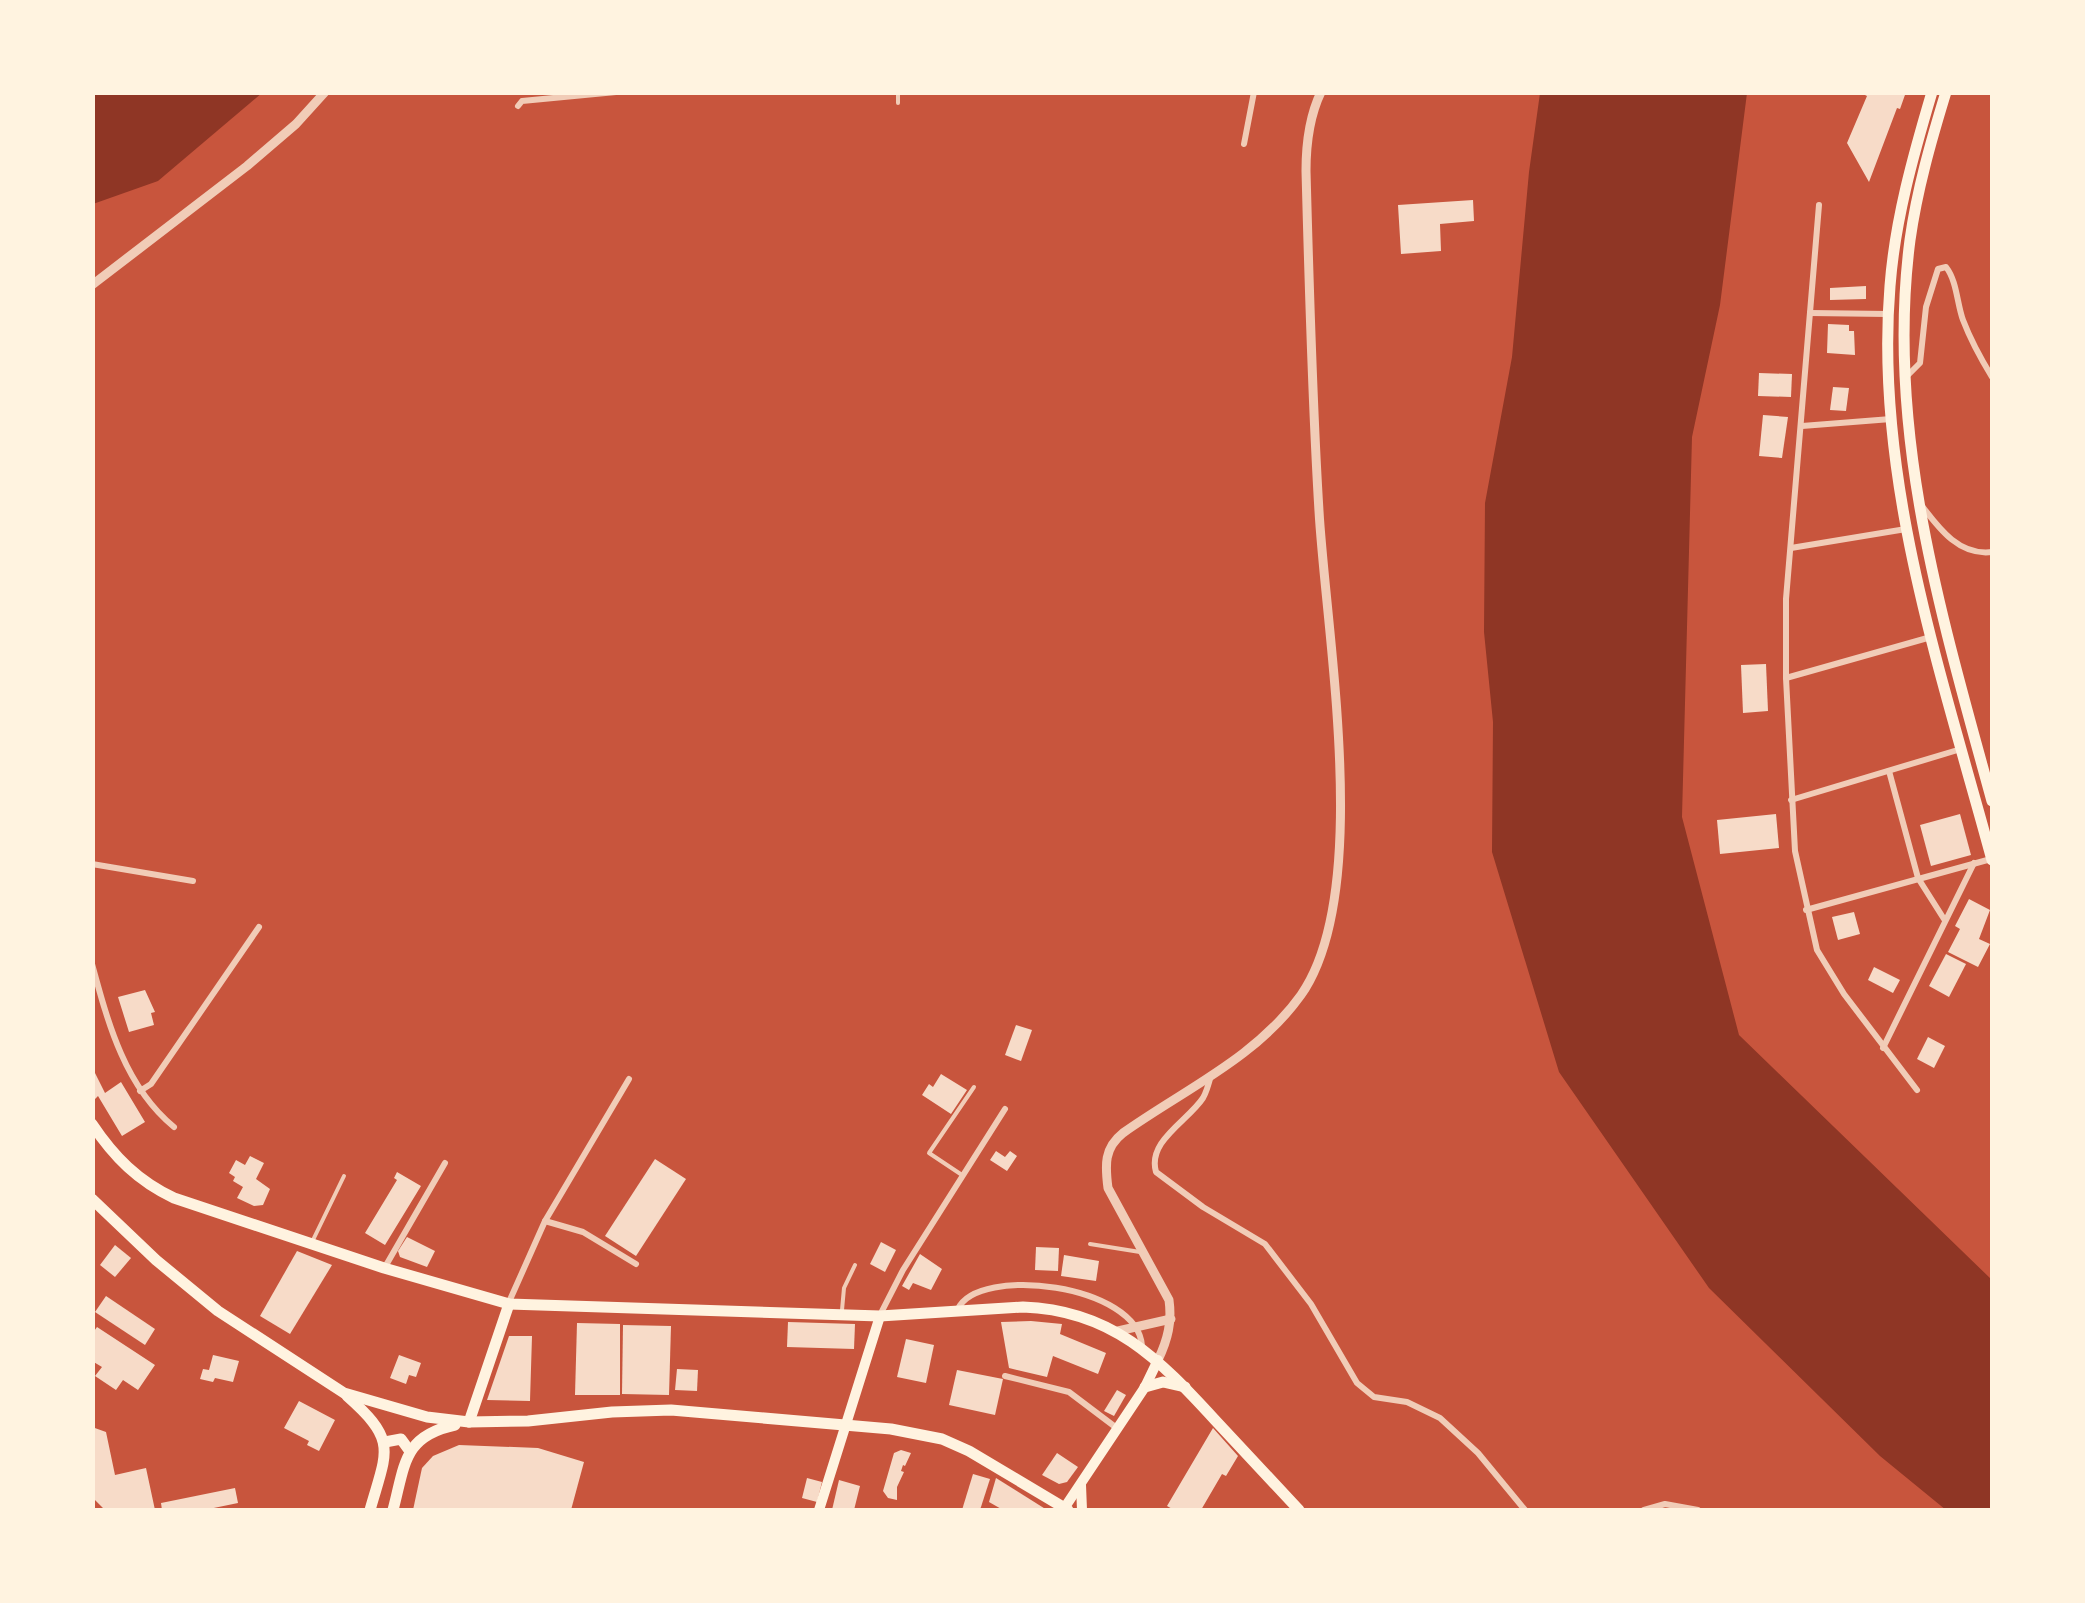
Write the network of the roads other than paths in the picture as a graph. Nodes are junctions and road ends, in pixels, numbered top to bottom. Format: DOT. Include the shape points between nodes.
graph roads {
  1 [pos="326,92"];
  2 [pos="616,92"];
  3 [pos="898,92"];
  4 [pos="1254,92"];
  5 [pos="1321,92"];
  6 [pos="1932,92"];
  7 [pos="1946,92"];
  8 [pos="581,93"];
  9 [pos="898,103"];
  10 [pos="518,106"];
  11 [pos="1244,144"];
  12 [pos="1819,205"];
  13 [pos="92,284"];
  14 [pos="1810,313"];
  15 [pos="1888,314"];
  16 [pos="1904,378"];
  17 [pos="1992,378"];
  18 [pos="1892,419"];
  19 [pos="1802,426"];
  20 [pos="1916,498"];
  21 [pos="1907,529"];
  22 [pos="1790,548"];
  23 [pos="1992,552"];
  24 [pos="1932,637"];
  25 [pos="1951,647"];
  26 [pos="1786,678"];
  27 [pos="1962,748"];
  28 [pos="1888,771"];
  29 [pos="1792,800"];
  30 [pos="1992,801"];
  31 [pos="1992,859"];
  32 [pos="1974,863"];
  33 [pos="92,864"];
  34 [pos="1918,878"];
  35 [pos="193,881"];
  36 [pos="1806,910"];
  37 [pos="1945,920"];
  38 [pos="258,927"];
  39 [pos="92,964"];
  40 [pos="1883,1048"];
  41 [pos="1212,1075"];
  42 [pos="629,1079"];
  43 [pos="974,1088"];
  44 [pos="1917,1090"];
  45 [pos="140,1091"];
  46 [pos="1005,1109"];
  47 [pos="92,1124"];
  48 [pos="174,1127"];
  49 [pos="446,1163"];
  50 [pos="962,1174"];
  51 [pos="344,1176"];
  52 [pos="92,1199"];
  53 [pos="546,1221"];
  54 [pos="311,1244"];
  55 [pos="1090,1244"];
  56 [pos="1145,1253"];
  57 [pos="636,1264"];
  58 [pos="855,1264"];
  59 [pos="384,1268"];
  60 [pos="509,1304"];
  61 [pos="957,1310"];
  62 [pos="841,1315"];
  63 [pos="880,1316"];
  64 [pos="1171,1318"];
  65 [pos="1139,1328"];
  66 [pos="1118,1332"];
  67 [pos="1142,1346"];
  68 [pos="1158,1360"];
  69 [pos="1005,1376"];
  70 [pos="1145,1387"];
  71 [pos="1185,1387"];
  72 [pos="344,1393"];
  73 [pos="469,1422"];
  74 [pos="844,1426"];
  75 [pos="1118,1429"];
  76 [pos="384,1442"];
  77 [pos="410,1450"];
  78 [pos="1081,1484"];
  79 [pos="370,1510"];
  80 [pos="392,1510"];
  81 [pos="819,1510"];
  82 [pos="1065,1510"];
  83 [pos="1082,1510"];
  84 [pos="1298,1510"];
  85 [pos="1525,1510"];
  86 [pos="1644,1510"];
  87 [pos="1698,1510"];
  1 -- 13 [label="street" via="247,166"];
  2 -- 8 [label="street"];
  3 -- 9 [label="lane"];
  4 -- 11 [label="street"];
  5 -- 41 [label="street" via="1308,133 1307,208 1338,884 1324,947 1301,994 1253,1049"];
  6 -- 15 [label="main road" via="1904,192"];
  7 -- 16 [label="main road" via="1910,240"];
  8 -- 10 [label="street"];
  12 -- 14 [label="street"];
  14 -- 15 [label="street"];
  14 -- 19 [label="street"];
  15 -- 18 [label="main road"];
  16 -- 17 [label="street" via="1920,363 1932,284 1946,267"];
  16 -- 20 [label="main road"];
  18 -- 19 [label="street"];
  18 -- 21 [label="main road"];
  19 -- 22 [label="street"];
  20 -- 23 [label="street" via="1952,540 1967,550"];
  20 -- 25 [label="main road"];
  21 -- 22 [label="street"];
  21 -- 24 [label="main road"];
  22 -- 26 [label="street"];
  24 -- 25 [label="main road"];
  24 -- 26 [label="street"];
  24 -- 27 [label="main road"];
  25 -- 30 [label="main road"];
  26 -- 29 [label="street"];
  27 -- 28 [label="street"];
  27 -- 31 [label="main road"];
  28 -- 29 [label="street"];
  28 -- 34 [label="street"];
  29 -- 36 [label="street"];
  31 -- 32 [label="street"];
  32 -- 34 [label="street"];
  32 -- 37 [label="street"];
  33 -- 35 [label="street"];
  34 -- 36 [label="street"];
  34 -- 37 [label="street"];
  36 -- 40 [label="street" via="1817,950"];
  37 -- 40 [label="street"];
  38 -- 45 [label="street"];
  39 -- 45 [label="street"];
  40 -- 44 [label="street"];
  41 -- 56 [label="street" via="1123,1133 1108,1153 1108,1188"];
  41 -- 85 [label="street" via="1202,1099 1156,1152 1156,1172 1265,1244 1311,1304 1357,1383 1374,1397 1407,1402 1440,1418"];
  42 -- 53 [label="street"];
  43 -- 50 [label="lane" via="929,1153"];
  45 -- 48 [label="street"];
  46 -- 50 [label="street"];
  47 -- 54 [label="main road" via="152,1188"];
  49 -- 59 [label="street"];
  50 -- 63 [label="street"];
  51 -- 54 [label="lane"];
  52 -- 72 [label="main road" via="218,1311"];
  53 -- 57 [label="street" via="584,1232"];
  53 -- 60 [label="street"];
  54 -- 59 [label="main road"];
  55 -- 56 [label="lane"];
  56 -- 64 [label="street"];
  58 -- 62 [label="lane"];
  59 -- 60 [label="main road"];
  60 -- 62 [label="main road"];
  60 -- 73 [label="main road"];
  61 -- 63 [label="main road"];
  61 -- 65 [label="street" via="976,1291 1059,1288 1116,1306"];
  61 -- 66 [label="main road" via="1043,1308"];
  62 -- 63 [label="main road"];
  63 -- 74 [label="main road"];
  64 -- 65 [label="street"];
  64 -- 68 [label="street"];
  65 -- 66 [label="street"];
  65 -- 67 [label="street"];
  66 -- 67 [label="main road"];
  67 -- 68 [label="main road"];
  68 -- 70 [label="main road"];
  68 -- 71 [label="main road"];
  69 -- 75 [label="street" via="1069,1392"];
  70 -- 71 [label="main road"];
  70 -- 75 [label="main road"];
  71 -- 84 [label="main road"];
  72 -- 73 [label="main road" via="427,1418"];
  72 -- 76 [label="main road" via="370,1416"];
  73 -- 74 [label="main road" via="671,1410"];
  73 -- 77 [label="main road" via="433,1430"];
  74 -- 81 [label="main road"];
  74 -- 82 [label="main road" via="942,1439"];
  75 -- 78 [label="main road"];
  76 -- 77 [label="main road" via="401,1440"];
  76 -- 79 [label="main road"];
  77 -- 80 [label="main road"];
  78 -- 82 [label="main road"];
  78 -- 83 [label="main road"];
  86 -- 87 [label="street" via="1665,1504"];
}
